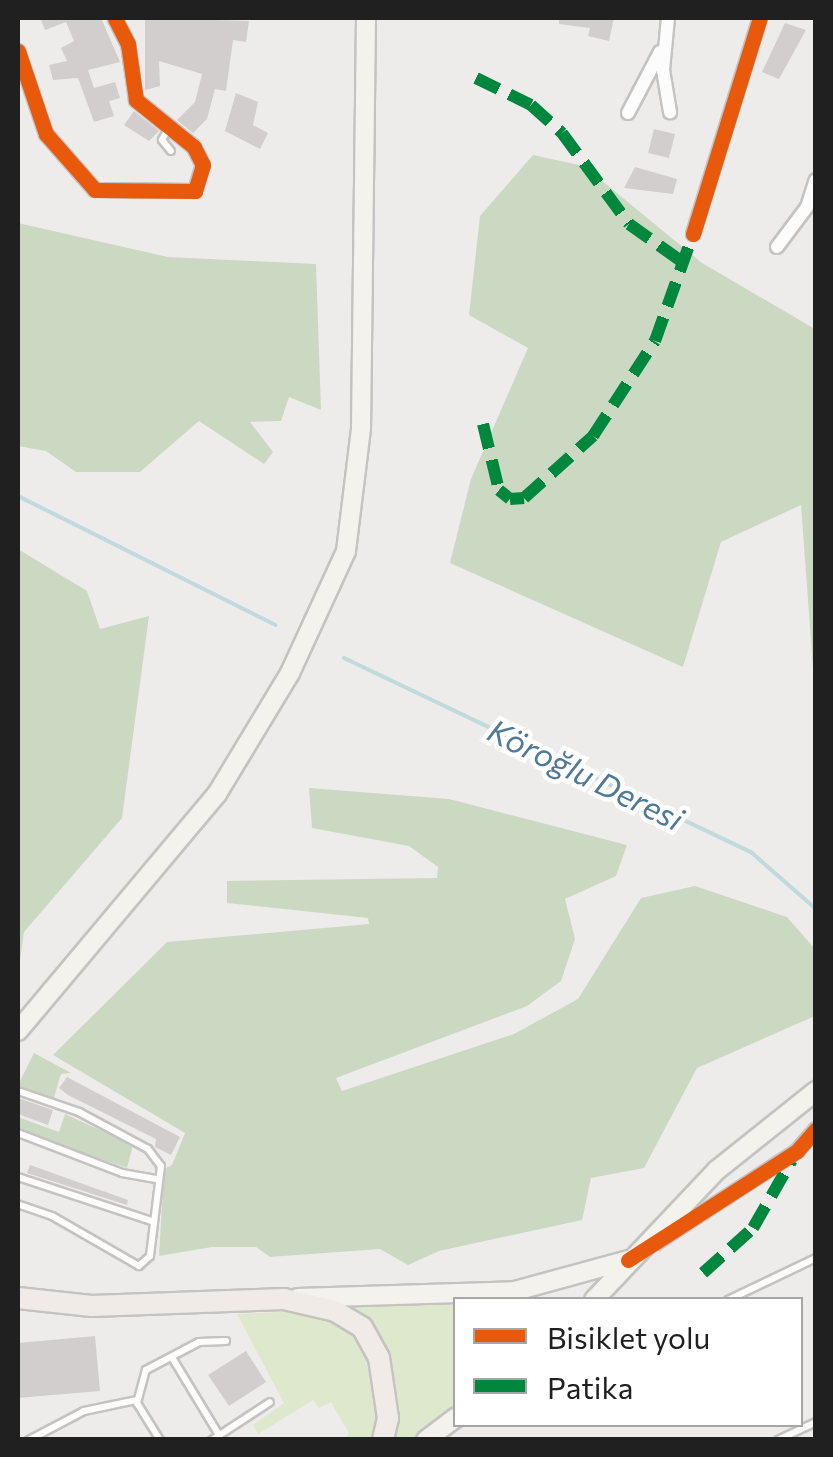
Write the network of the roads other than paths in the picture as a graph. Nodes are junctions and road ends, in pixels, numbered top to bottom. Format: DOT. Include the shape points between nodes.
graph roads {
  1 [pos="115,18"];
  2 [pos="366,18"];
  3 [pos="668,18"];
  4 [pos="760,18"];
  5 [pos="663,45"];
  6 [pos="18,52"];
  7 [pos="670,112"];
  8 [pos="628,113"];
  9 [pos="171,125"];
  10 [pos="172,151"];
  11 [pos="816,180"];
  12 [pos="694,234"];
  13 [pos="777,247"];
  14 [pos="20,1029"];
  15 [pos="816,1090"];
  16 [pos="18,1091"];
  17 [pos="816,1128"];
  18 [pos="18,1134"];
  19 [pos="18,1178"];
  20 [pos="157,1179"];
  21 [pos="18,1204"];
  22 [pos="152,1221"];
  23 [pos="816,1258"];
  24 [pos="628,1260"];
  25 [pos="597,1297"];
  26 [pos="734,1297"];
  27 [pos="18,1298"];
  28 [pos="284,1299"];
  29 [pos="226,1341"];
  30 [pos="173,1359"];
  31 [pos="136,1400"];
  32 [pos="270,1402"];
  33 [pos="453,1419"];
  34 [pos="816,1422"];
  35 [pos="218,1437"];
  36 [pos="29,1440"];
  37 [pos="160,1440"];
  38 [pos="383,1440"];
  39 [pos="426,1440"];
  40 [pos="778,1440"];
  1 -- 9 [label="street" via="128,44 133,94"];
  2 -- 14 [label="main road" via="361,428 346,551 290,673 217,794"];
  3 -- 5 [label="street"];
  4 -- 12 [label="street"];
  5 -- 7 [label="street"];
  5 -- 8 [label="street"];
  6 -- 9 [label="street" via="46,134 94,190 196,191 203,165"];
  9 -- 10 [label="lane" via="162,137"];
  11 -- 13 [label="street"];
  15 -- 24 [label="main road" via="717,1170"];
  16 -- 20 [label="lane" via="79,1112 148,1149 160,1162"];
  17 -- 24 [label="street" via="797,1151"];
  18 -- 20 [label="lane" via="122,1174"];
  19 -- 22 [label="lane"];
  20 -- 22 [label="lane"];
  21 -- 22 [label="lane" via="139,1266 150,1256"];
  23 -- 26 [label="lane"];
  24 -- 25 [label="main road"];
  24 -- 28 [label="main road" via="515,1290"];
  27 -- 28 [label="main road" via="92,1306"];
  28 -- 38 [label="main road" via="350,1318 372,1341 387,1400"];
  29 -- 30 [label="lane" via="199,1342"];
  30 -- 31 [label="lane" via="146,1370"];
  30 -- 35 [label="lane"];
  31 -- 36 [label="lane" via="84,1411"];
  31 -- 37 [label="lane"];
  32 -- 35 [label="lane"];
  33 -- 39 [label="main road"];
  34 -- 40 [label="lane"];
}
